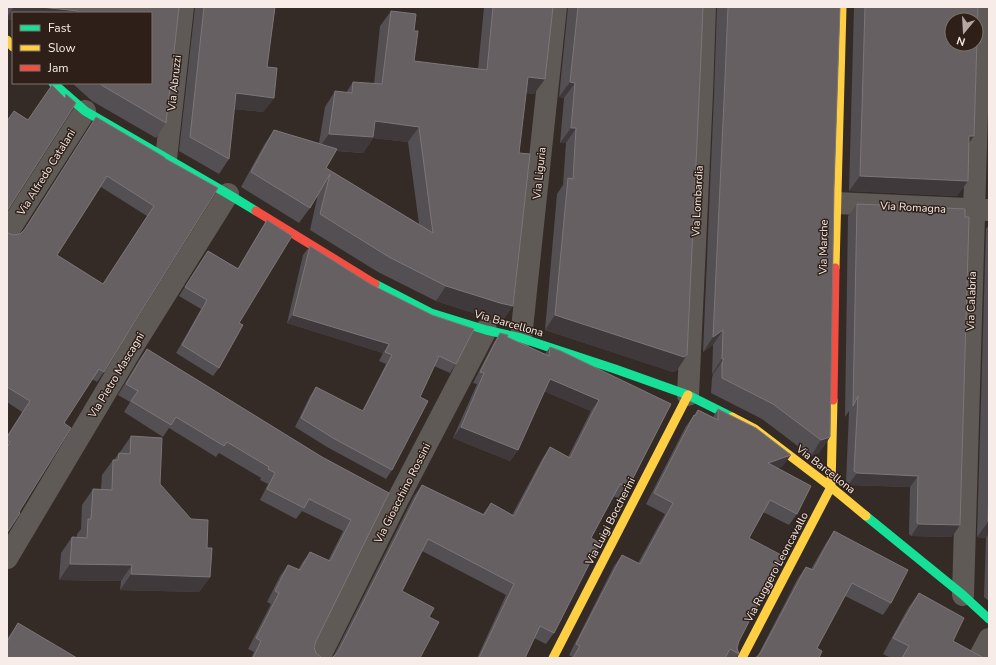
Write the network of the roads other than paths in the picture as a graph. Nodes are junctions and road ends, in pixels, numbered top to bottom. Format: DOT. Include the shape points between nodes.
graph roads {
  1 [pos="183,7"];
  2 [pos="556,7"];
  3 [pos="705,7"];
  4 [pos="842,7"];
  5 [pos="980,7"];
  6 [pos="55,84"];
  7 [pos="85,111"];
  8 [pos="166,158"];
  9 [pos="228,194"];
  10 [pos="836,203"];
  11 [pos="981,210"];
  12 [pos="7,233"];
  13 [pos="486,330"];
  14 [pos="521,338"];
  15 [pos="688,395"];
  16 [pos="831,487"];
  17 [pos="7,558"];
  18 [pos="963,595"];
  19 [pos="989,619"];
  20 [pos="989,639"];
  21 [pos="319,658"];
  22 [pos="553,658"];
  23 [pos="742,658"];
  24 [pos="978,658"];
  1 -- 8 [label="street, Via Abruzzi"];
  2 -- 14 [label="street, Via Liguria"];
  3 -- 15 [label="street, Via Lombardia"];
  4 -- 10 [label="street, Via Marche"];
  5 -- 11 [label="street, Via Calabria"];
  6 -- 7 [label="street, Via Barcellona"];
  7 -- 8 [label="street, Via Barcellona"];
  7 -- 12 [label="street, Via Alfredo Catalani"];
  8 -- 9 [label="street, Via Barcellona"];
  9 -- 13 [label="street, Via Barcellona" via="372,283 431,313"];
  9 -- 17 [label="street, Via Pietro Mascagni" via="142,347"];
  10 -- 11 [label="street, Via Romagna"];
  10 -- 16 [label="street, Via Marche"];
  11 -- 18 [label="street, Via Calabria"];
  13 -- 14 [label="street, Via Barcellona"];
  13 -- 21 [label="street, Via Gioacchino Rossini" via="391,495"];
  14 -- 15 [label="street, Via Barcellona"];
  15 -- 16 [label="street, Via Barcellona" via="755,429"];
  15 -- 22 [label="street, Via Luigi Boccherini"];
  16 -- 18 [label="street, Via Barcellona"];
  16 -- 23 [label="street, Via Ruggero Leoncavallo"];
  18 -- 19 [label="street, Via Barcellona"];
  20 -- 24 [label="street"];
}
